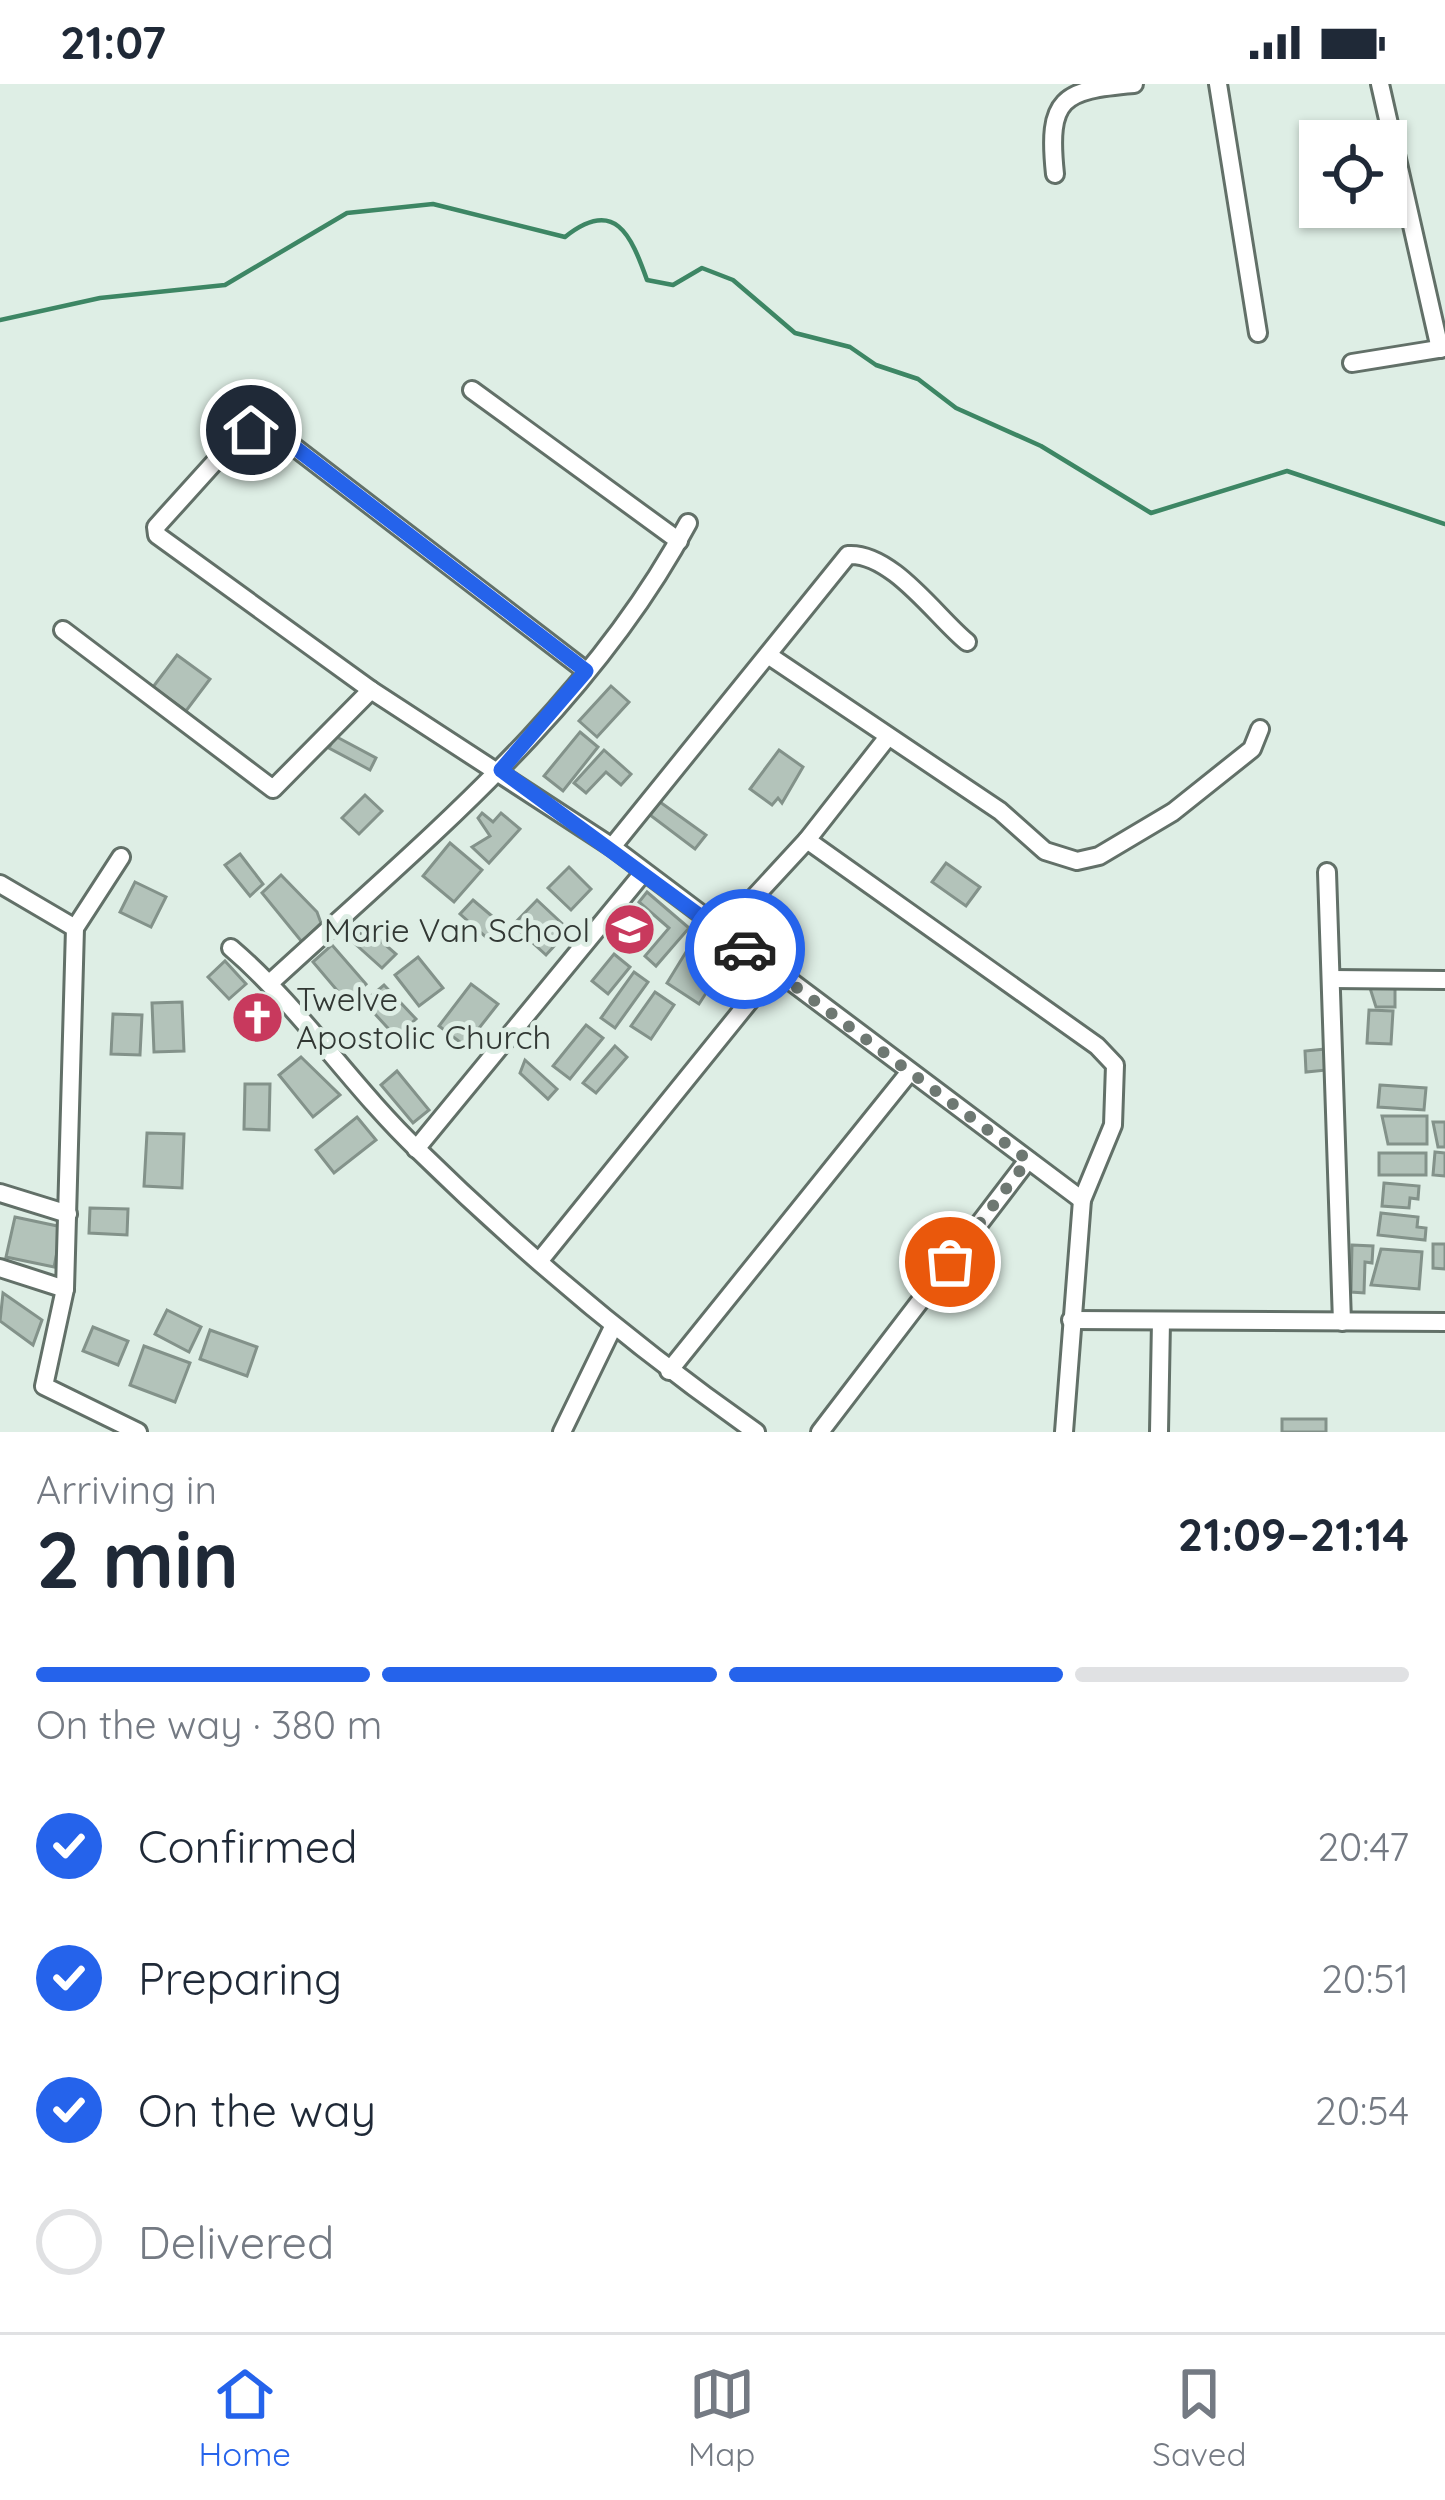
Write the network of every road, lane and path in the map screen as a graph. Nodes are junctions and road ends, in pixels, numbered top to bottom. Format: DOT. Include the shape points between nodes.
graph roads {
  1 [pos="1134,84"];
  2 [pos="1218,84"];
  3 [pos="1380,84"];
  4 [pos="1055,174"];
  5 [pos="1258,333"];
  6 [pos="1442,348"];
  7 [pos="1352,363"];
  8 [pos="472,390"];
  9 [pos="688,523"];
  10 [pos="679,541"];
  11 [pos="63,630"];
  12 [pos="967,642"];
  13 [pos="771,657"];
  14 [pos="586,671"];
  15 [pos="371,690"];
  16 [pos="1260,729"];
  17 [pos="887,738"];
  18 [pos="501,770"];
  19 [pos="807,840"];
  20 [pos="611,848"];
  21 [pos="121,856"];
  22 [pos="1327,872"];
  23 [pos="643,873"];
  24 [pos="0,884"];
  25 [pos="75,928"];
  26 [pos="724,930"];
  27 [pos="231,948"];
  28 [pos="773,973"];
  29 [pos="1331,979"];
  30 [pos="1445,980"];
  31 [pos="272,982"];
  32 [pos="908,1074"];
  33 [pos="416,1149"];
  34 [pos="1028,1160"];
  35 [pos="0,1193"];
  36 [pos="1082,1200"];
  37 [pos="68,1214"];
  38 [pos="541,1259"];
  39 [pos="0,1268"];
  40 [pos="65,1289"];
  41 [pos="1071,1320"];
  42 [pos="1161,1321"];
  43 [pos="1342,1322"];
  44 [pos="1445,1322"];
  45 [pos="613,1327"];
  46 [pos="669,1371"];
  47 [pos="92,1412"];
  48 [pos="86,1432"];
  49 [pos="139,1432"];
  50 [pos="562,1432"];
  51 [pos="757,1432"];
  52 [pos="820,1432"];
  53 [pos="1064,1432"];
  54 [pos="1159,1432"];
  1 -- 4 [label="street" via="1092,86 1056,110"];
  2 -- 5 [label="street"];
  3 -- 6 [label="street"];
  6 -- 7 [label="street"];
  8 -- 10 [label="street"];
  9 -- 10 [label="street"];
  10 -- 14 [label="street"];
  11 -- 15 [label="street" via="273,789"];
  12 -- 13 [label="street" via="938,608 856,554 836,568"];
  13 -- 17 [label="street"];
  13 -- 20 [label="street"];
  14 -- 15 [label="street" via="276,433 240,434 156,527 157,536"];
  14 -- 18 [label="street"];
  15 -- 18 [label="street"];
  16 -- 17 [label="street" via="1252,749 1173,812 1077,861 1046,851"];
  17 -- 19 [label="street"];
  18 -- 20 [label="street"];
  18 -- 31 [label="street"];
  19 -- 26 [label="street"];
  19 -- 36 [label="street" via="1115,1065 1113,1125"];
  20 -- 23 [label="street"];
  21 -- 25 [label="street"];
  22 -- 29 [label="street"];
  23 -- 26 [label="street"];
  23 -- 33 [label="street"];
  24 -- 25 [label="street"];
  25 -- 37 [label="street"];
  26 -- 28 [label="street"];
  27 -- 31 [label="street"];
  28 -- 32 [label="street"];
  28 -- 38 [label="street"];
  29 -- 30 [label="street"];
  29 -- 43 [label="street"];
  31 -- 33 [label="street"];
  32 -- 34 [label="street"];
  32 -- 46 [label="street"];
  33 -- 38 [label="street"];
  34 -- 36 [label="street"];
  34 -- 52 [label="street"];
  35 -- 37 [label="street"];
  36 -- 41 [label="street"];
  37 -- 40 [label="street"];
  38 -- 45 [label="street"];
  39 -- 40 [label="street"];
  40 -- 47 [label="street" via="44,1386"];
  41 -- 42 [label="street"];
  41 -- 53 [label="street"];
  42 -- 43 [label="street"];
  42 -- 54 [label="street"];
  43 -- 44 [label="street"];
  45 -- 46 [label="street"];
  45 -- 50 [label="street"];
  46 -- 51 [label="street"];
  47 -- 48 [label="street"];
  47 -- 49 [label="street"];
}
